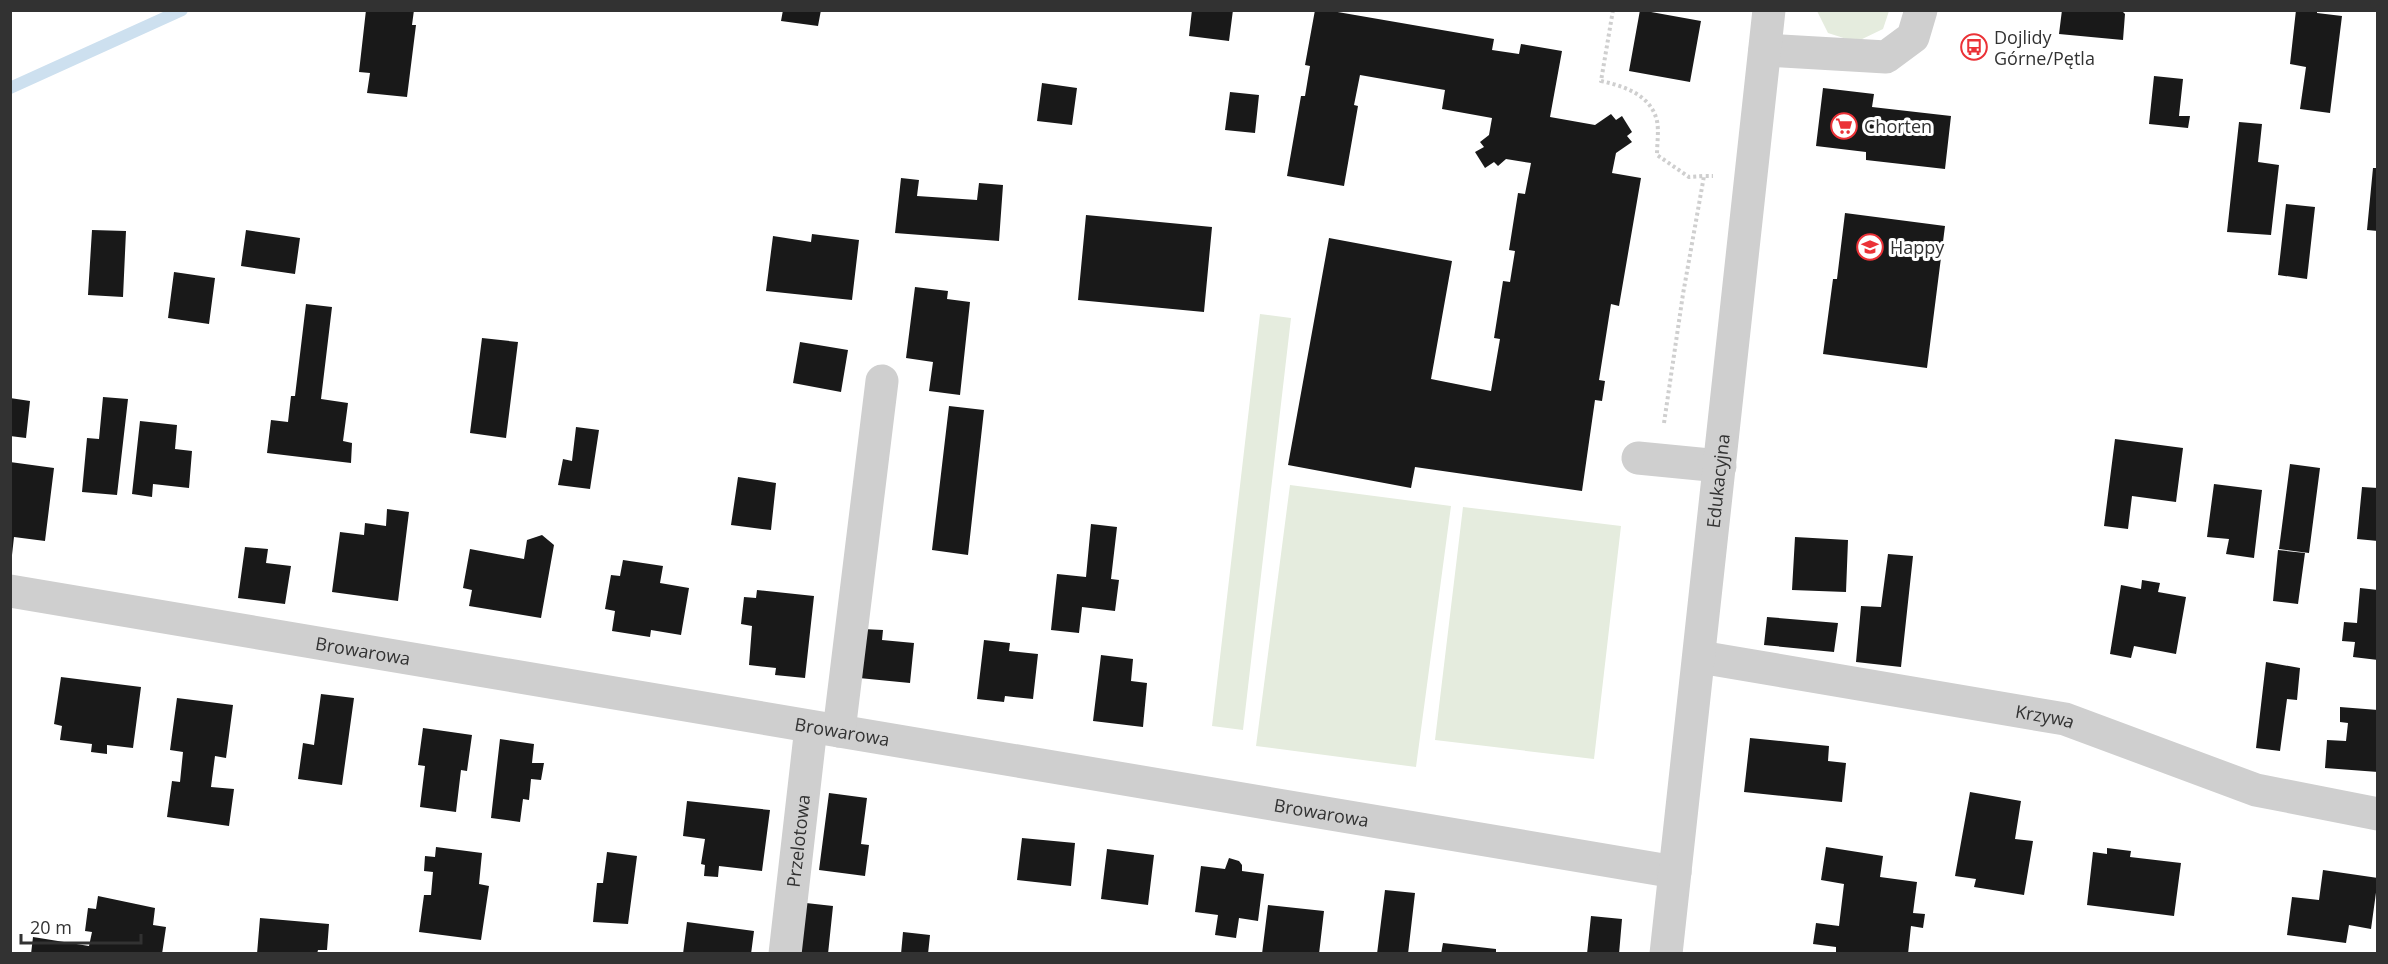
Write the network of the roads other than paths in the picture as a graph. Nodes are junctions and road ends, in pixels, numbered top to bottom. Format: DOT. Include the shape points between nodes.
graph roads {
  1 [pos="1768,10"];
  2 [pos="1921,10"];
  3 [pos="1765,50"];
  4 [pos="882,381"];
  5 [pos="1649,459"];
  6 [pos="1720,466"];
  7 [pos="10,591"];
  8 [pos="1700,657"];
  9 [pos="825,729"];
  10 [pos="2378,814"];
  11 [pos="1675,872"];
  12 [pos="785,954"];
  13 [pos="1666,954"];
  1 -- 3 [label="street, Edukacyjna"];
  2 -- 3 [label="street" via="1913,37 1886,57"];
  3 -- 6 [label="street, Edukacyjna"];
  4 -- 9 [label="street, Przelotowa"];
  5 -- 6 [label="street"];
  6 -- 8 [label="street, Edukacyjna"];
  7 -- 9 [label="street, Browarowa"];
  8 -- 10 [label="street, Krzywa" via="2065,719 2256,790"];
  8 -- 11 [label="street, Edukacyjna"];
  9 -- 11 [label="street, Browarowa"];
  9 -- 12 [label="street, Przelotowa"];
  11 -- 13 [label="street, Edukacyjna"];
}
